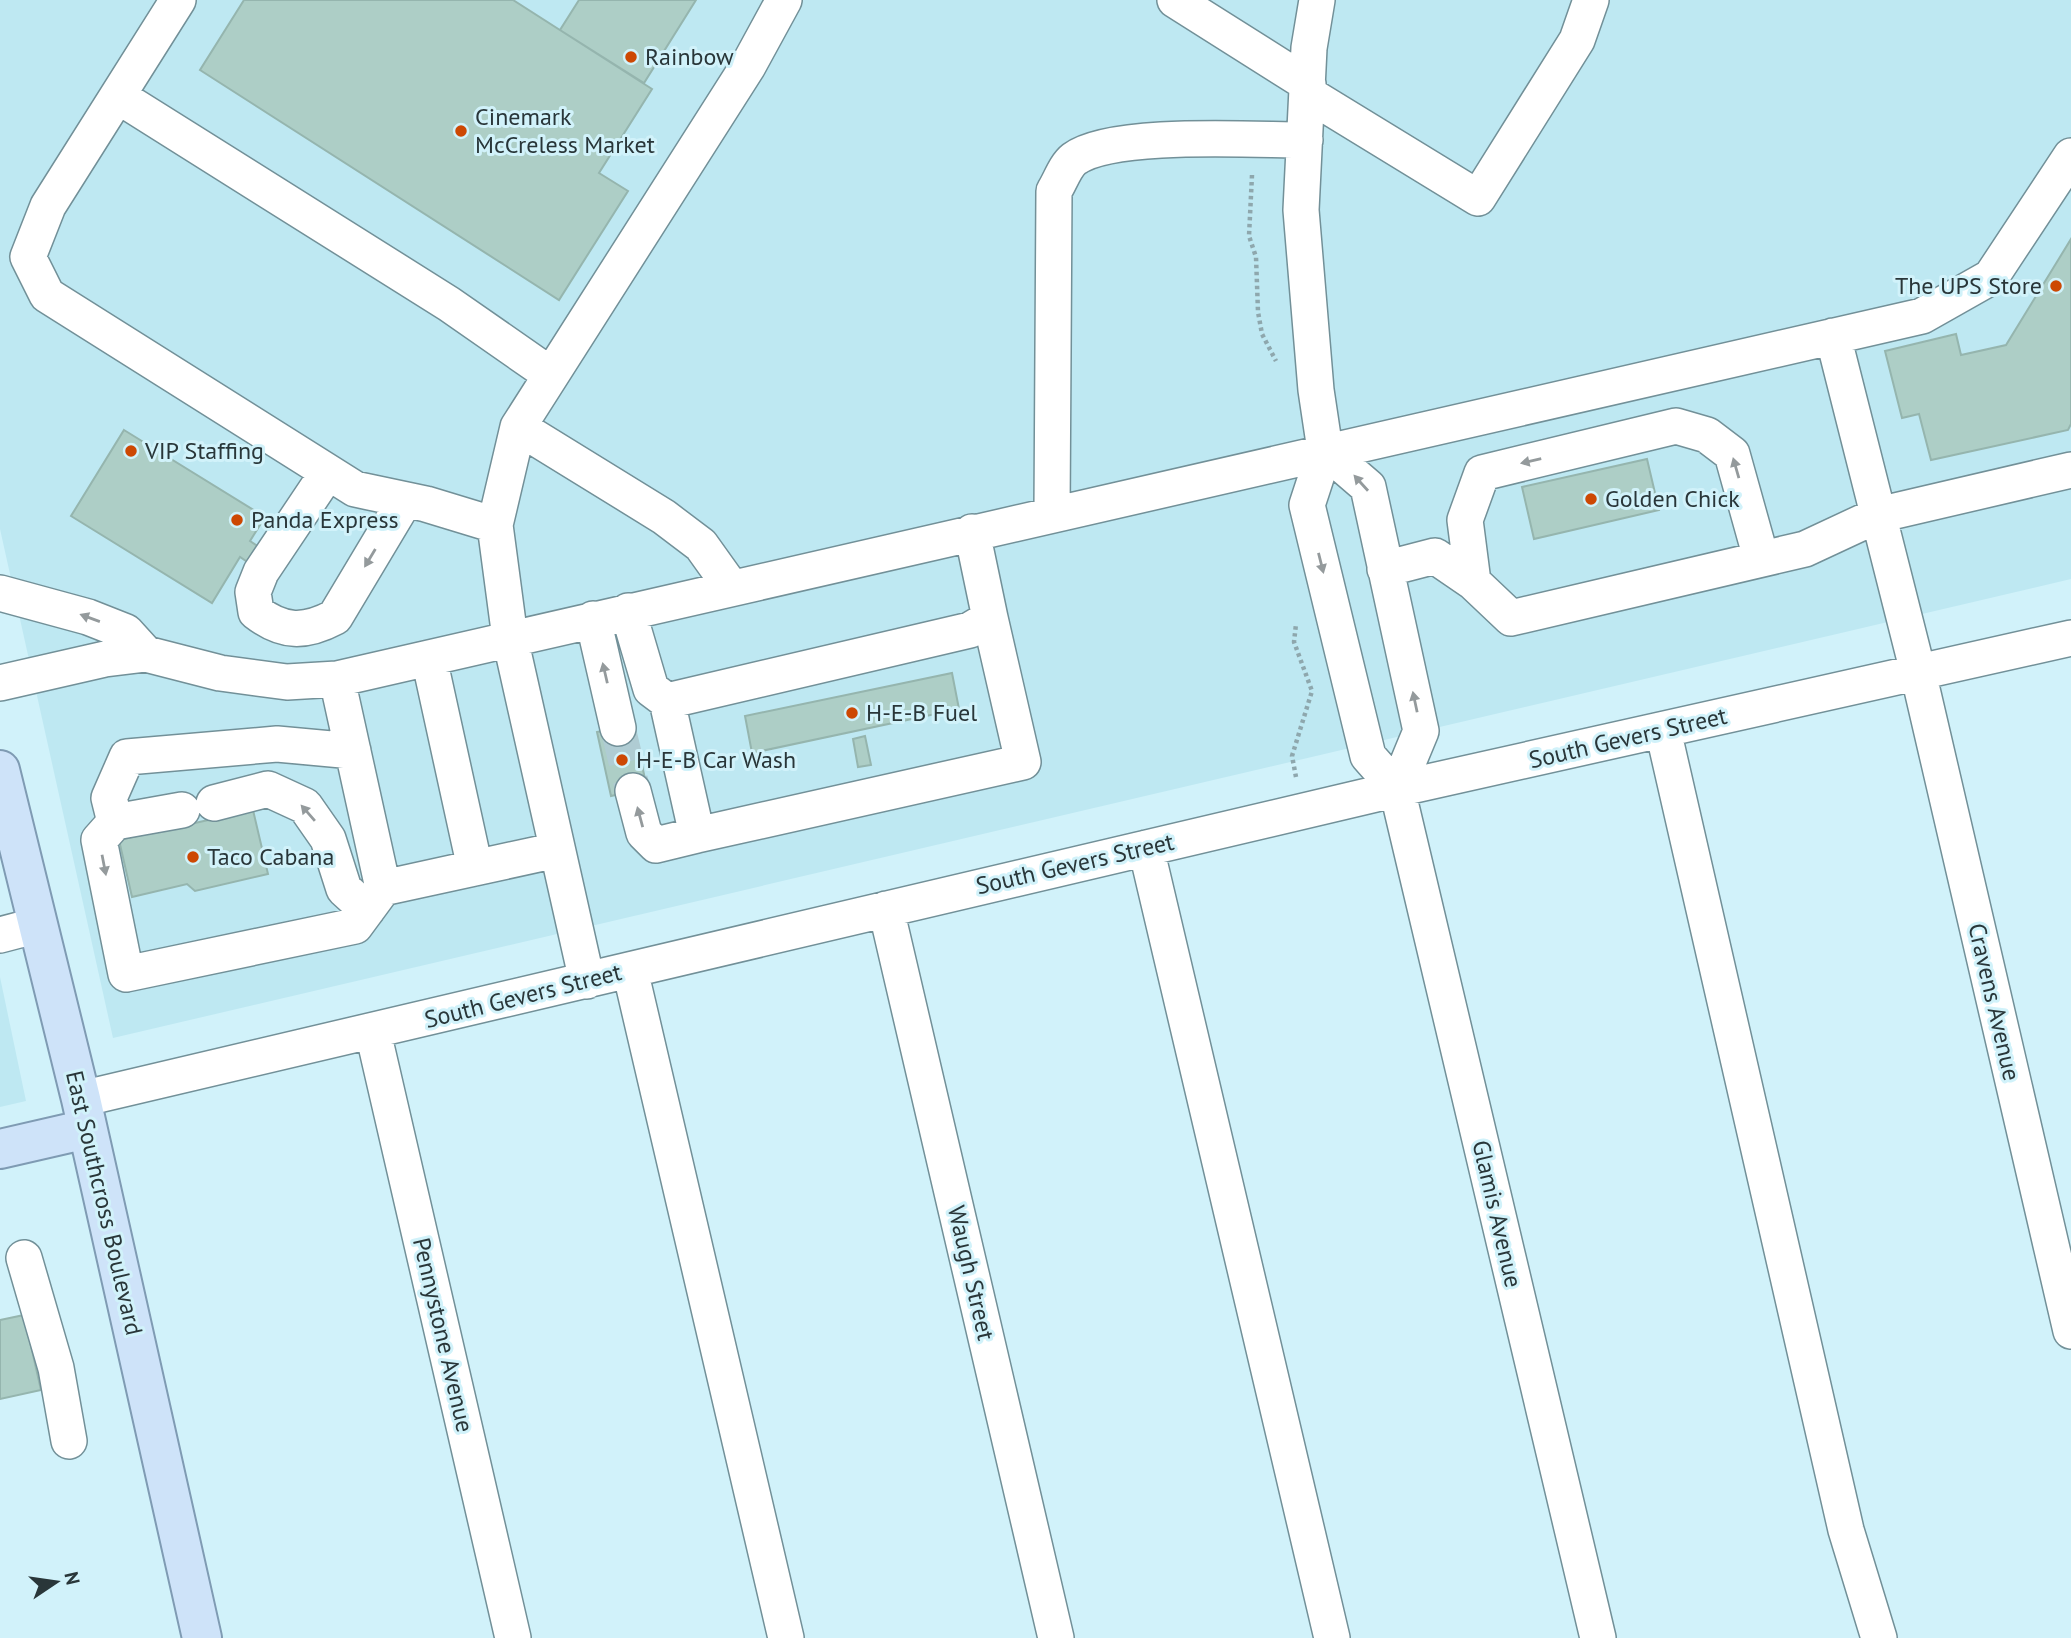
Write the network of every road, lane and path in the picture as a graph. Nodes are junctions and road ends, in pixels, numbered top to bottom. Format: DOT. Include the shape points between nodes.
graph roads {
  1 [pos="178,0"];
  2 [pos="785,0"];
  3 [pos="1175,0"];
  4 [pos="1317,0"];
  5 [pos="1591,0"];
  6 [pos="1308,89"];
  7 [pos="118,96"];
  8 [pos="1253,140"];
  9 [pos="1305,140"];
  10 [pos="2071,156"];
  11 [pos="1833,336"];
  12 [pos="1279,366"];
  13 [pos="551,376"];
  14 [pos="518,427"];
  15 [pos="1325,450"];
  16 [pos="2071,470"];
  17 [pos="328,472"];
  18 [pos="405,500"];
  19 [pos="1052,513"];
  20 [pos="1878,515"];
  21 [pos="495,525"];
  22 [pos="972,531"];
  23 [pos="1760,558"];
  24 [pos="1385,569"];
  25 [pos="1473,582"];
  26 [pos="731,587"];
  27 [pos="0,593"];
  28 [pos="628,611"];
  29 [pos="990,618"];
  30 [pos="593,619"];
  31 [pos="1297,620"];
  32 [pos="510,638"];
  33 [pos="2071,638"];
  34 [pos="146,654"];
  35 [pos="429,658"];
  36 [pos="1918,672"];
  37 [pos="337,679"];
  38 [pos="0,683"];
  39 [pos="667,701"];
  40 [pos="618,727"];
  41 [pos="1662,730"];
  42 [pos="353,751"];
  43 [pos="1296,778"];
  44 [pos="2,784"];
  45 [pos="1397,789"];
  46 [pos="633,791"];
  47 [pos="115,822"];
  48 [pos="696,835"];
  49 [pos="1146,848"];
  50 [pos="557,850"];
  51 [pos="475,868"];
  52 [pos="375,899"];
  53 [pos="886,909"];
  54 [pos="38,925"];
  55 [pos="0,934"];
  56 [pos="630,970"];
  57 [pos="587,981"];
  58 [pos="373,1032"];
  59 [pos="84,1114"];
  60 [pos="0,1149"];
  61 [pos="24,1258"];
  62 [pos="2071,1331"];
  63 [pos="69,1441"];
  64 [pos="202,1638"];
  65 [pos="513,1638"];
  66 [pos="786,1638"];
  67 [pos="1056,1638"];
  68 [pos="1332,1638"];
  69 [pos="1598,1638"];
  70 [pos="1879,1638"];
  1 -- 7 [label="street"];
  2 -- 13 [label="street"];
  3 -- 6 [label="street"];
  4 -- 6 [label="street"];
  5 -- 6 [label="street" via="1577,40 1478,198"];
  6 -- 9 [label="street"];
  7 -- 13 [label="street" via="449,304"];
  7 -- 17 [label="street" via="48,206 28,257 47,295"];
  8 -- 9 [label="street"];
  8 -- 12 [label="path" via="1250,236 1256,257 1258,312 1262,334"];
  8 -- 19 [label="street" via="1130,141 1100,146 1072,160 1054,191"];
  9 -- 15 [label="street" via="1301,210"];
  10 -- 11 [label="street" via="1991,277 1922,316"];
  11 -- 15 [label="street"];
  11 -- 20 [label="street, Cravens Avenue"];
  13 -- 14 [label="street"];
  14 -- 21 [label="street"];
  14 -- 26 [label="street" via="664,517 701,545"];
  15 -- 19 [label="street"];
  24 -- 15 [label="street, one-way" via="1368,487"];
  15 -- 45 [label="street, one-way" via="1307,505 1368,756"];
  16 -- 20 [label="street"];
  17 -- 18 [label="street" via="355,489"];
  18 -- 17 [label="street, one-way" via="335,617 316,627 291,630 272,624 256,612 253,592 261,572"];
  18 -- 21 [label="street"];
  19 -- 22 [label="street"];
  20 -- 23 [label="street" via="1805,549"];
  20 -- 36 [label="street, Cravens Avenue"];
  21 -- 32 [label="street"];
  22 -- 26 [label="street"];
  22 -- 29 [label="street"];
  23 -- 25 [label="street" via="1511,618"];
  23 -- 25 [label="street, one-way" via="1732,454 1707,435 1676,426 1482,473 1465,520"];
  24 -- 25 [label="street" via="1435,556"];
  45 -- 24 [label="street, one-way" via="1421,732"];
  26 -- 28 [label="street"];
  34 -- 27 [label="street, one-way" via="125,632"];
  28 -- 30 [label="street"];
  28 -- 39 [label="street" via="651,689"];
  29 -- 39 [label="street" via="970,630"];
  29 -- 48 [label="street" via="1023,762"];
  30 -- 32 [label="street"];
  40 -- 30 [label="street, one-way"];
  31 -- 43 [label="path" via="1294,642 1311,691 1292,756"];
  32 -- 35 [label="street"];
  32 -- 50 [label="street"];
  33 -- 36 [label="street, South Gevers Street"];
  34 -- 37 [label="street" via="220,673 287,682"];
  34 -- 38 [label="street" via="92,661"];
  35 -- 37 [label="street"];
  35 -- 51 [label="street"];
  36 -- 41 [label="street, South Gevers Street"];
  36 -- 62 [label="street, Cravens Avenue"];
  37 -- 42 [label="street"];
  39 -- 48 [label="street"];
  41 -- 45 [label="street, South Gevers Street"];
  41 -- 70 [label="street" via="1846,1530"];
  42 -- 47 [label="street" via="277,744 127,757 109,799"];
  42 -- 52 [label="street"];
  44 -- 54 [label="main road, East Southcross Boulevard"];
  45 -- 49 [label="street, South Gevers Street"];
  45 -- 69 [label="street, Glamis Avenue"];
  48 -- 46 [label="street, one-way" via="656,845 644,833"];
  52 -- 47 [label="street, one-way" via="344,889 328,839 305,806 268,789"];
  47 -- 52 [label="street, one-way" via="99,840 126,974 355,926"];
  49 -- 53 [label="street, South Gevers Street"];
  49 -- 68 [label="street"];
  50 -- 51 [label="street"];
  50 -- 57 [label="street"];
  51 -- 52 [label="street"];
  53 -- 56 [label="street, South Gevers Street"];
  53 -- 67 [label="street, Waugh Street"];
  54 -- 55 [label="street"];
  54 -- 59 [label="main road, East Southcross Boulevard"];
  56 -- 57 [label="street, South Gevers Street"];
  56 -- 66 [label="street"];
  57 -- 58 [label="street, South Gevers Street"];
  58 -- 59 [label="street, South Gevers Street"];
  58 -- 65 [label="street, Pennystone Avenue"];
  59 -- 60 [label="main road, South Gevers Street"];
  59 -- 64 [label="main road, East Southcross Boulevard"];
  61 -- 63 [label="street" via="56,1368"];
}
